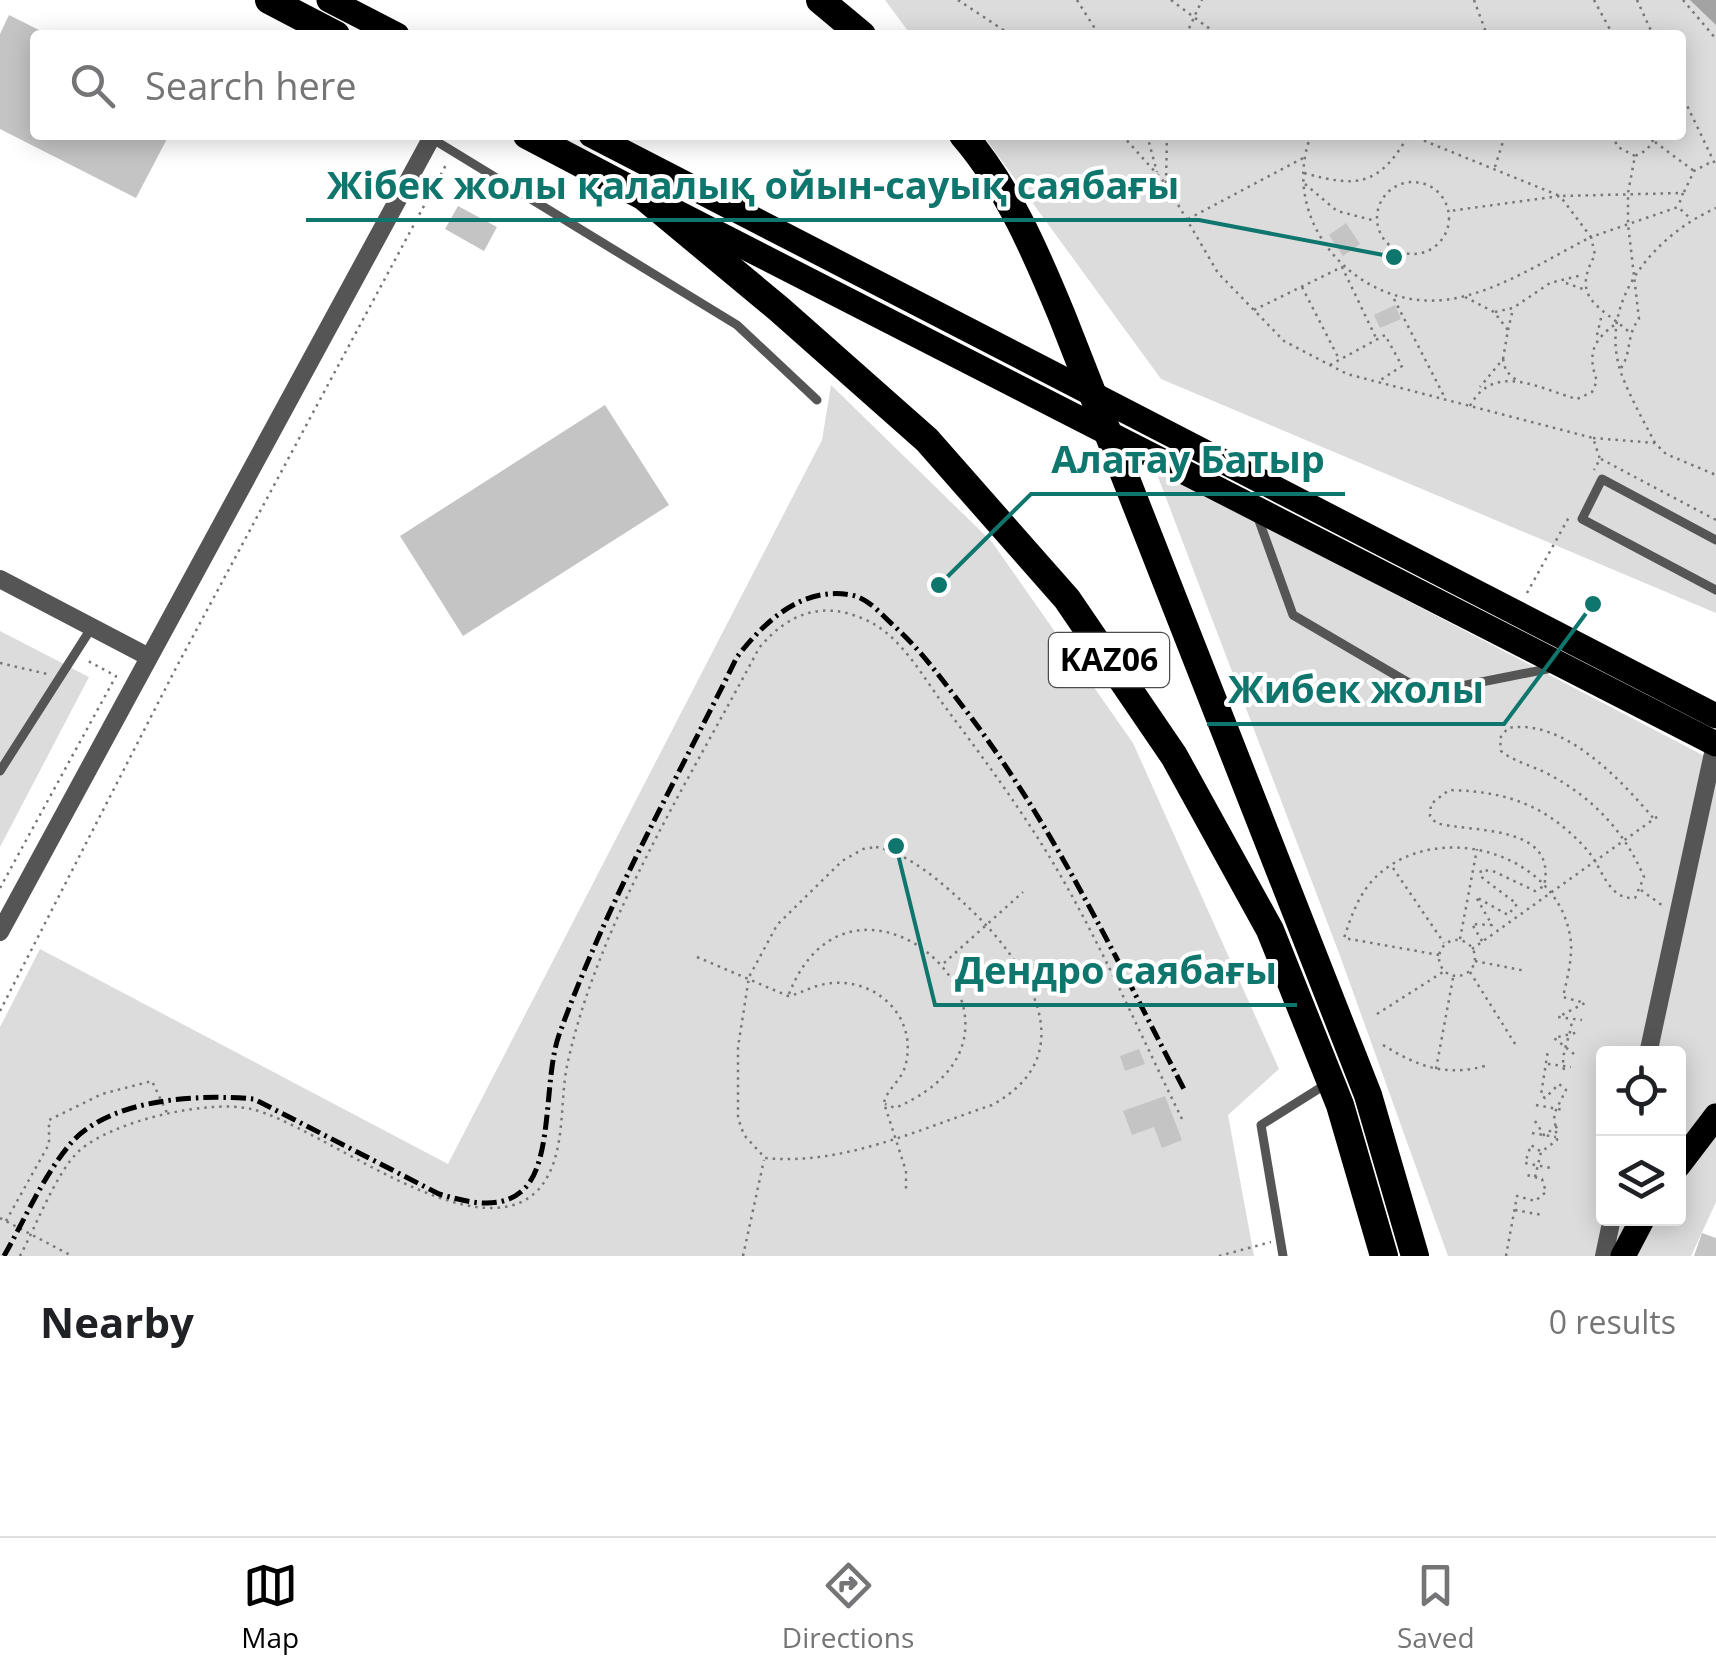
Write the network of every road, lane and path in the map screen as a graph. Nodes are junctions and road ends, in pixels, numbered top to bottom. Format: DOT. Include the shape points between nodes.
graph roads {
  1 [pos="270,0"];
  2 [pos="330,0"];
  3 [pos="820,0"];
  4 [pos="958,0"];
  5 [pos="1078,0"];
  6 [pos="1171,0"];
  7 [pos="1202,0"];
  8 [pos="1474,0"];
  9 [pos="1594,0"];
  10 [pos="1636,0"];
  11 [pos="1683,0"];
  12 [pos="1190,17"];
  13 [pos="327,30"];
  14 [pos="387,30"];
  15 [pos="856,30"];
  16 [pos="1004,30"];
  17 [pos="1095,30"];
  18 [pos="1187,30"];
  19 [pos="1210,30"];
  20 [pos="1485,30"];
  21 [pos="1610,30"];
  22 [pos="1651,30"];
  23 [pos="1716,39"];
  24 [pos="1686,109"];
  25 [pos="430,140"];
  26 [pos="437,140"];
  27 [pos="536,140"];
  28 [pos="601,140"];
  29 [pos="966,140"];
  30 [pos="1127,140"];
  31 [pos="1149,140"];
  32 [pos="1167,140"];
  33 [pos="1311,140"];
  34 [pos="1406,140"];
  35 [pos="1422,140"];
  36 [pos="1503,140"];
  37 [pos="1614,140"];
  38 [pos="1655,142"];
  39 [pos="453,152"];
  40 [pos="1306,156"];
  41 [pos="1635,156"];
  42 [pos="1714,161"];
  43 [pos="1716,166"];
  44 [pos="1494,168"];
  45 [pos="1694,171"];
  46 [pos="1304,173"];
  47 [pos="1158,174"];
  48 [pos="1166,184"];
  49 [pos="1305,184"];
  50 [pos="1628,193"];
  51 [pos="1683,193"];
  52 [pos="642,196"];
  53 [pos="1560,196"];
  54 [pos="1678,207"];
  55 [pos="1716,208"];
  56 [pos="1449,211"];
  57 [pos="1691,219"];
  58 [pos="1187,220"];
  59 [pos="1377,221"];
  60 [pos="1628,224"];
  61 [pos="1591,238"];
  62 [pos="1342,267"];
  63 [pos="1635,271"];
  64 [pos="1584,275"];
  65 [pos="1563,282"];
  66 [pos="1302,286"];
  67 [pos="1584,289"];
  68 [pos="1392,296"];
  69 [pos="1464,296"];
  70 [pos="1513,308"];
  71 [pos="1254,310"];
  72 [pos="1494,312"];
  73 [pos="1602,313"];
  74 [pos="1618,322"];
  75 [pos="1508,330"];
  76 [pos="1629,332"];
  77 [pos="1597,337"];
  78 [pos="1377,340"];
  79 [pos="1504,359"];
  80 [pos="1340,360"];
  81 [pos="1330,365"];
  82 [pos="1620,370"];
  83 [pos="1518,381"];
  84 [pos="1378,382"];
  85 [pos="1479,388"];
  86 [pos="817,400"];
  87 [pos="1446,400"];
  88 [pos="1470,406"];
  89 [pos="1593,438"];
  90 [pos="1654,443"];
  91 [pos="1600,459"];
  92 [pos="1716,475"];
  93 [pos="1591,476"];
  94 [pos="1254,508"];
  95 [pos="1572,510"];
  96 [pos="1716,520"];
  97 [pos="1716,540"];
  98 [pos="0,579"];
  99 [pos="1716,590"];
  100 [pos="1526,594"];
  101 [pos="1538,624"];
  102 [pos="92,627"];
  103 [pos="1526,648"];
  104 [pos="74,654"];
  105 [pos="147,656"];
  106 [pos="0,663"];
  107 [pos="1563,666"];
  108 [pos="58,676"];
  109 [pos="1716,716"];
  110 [pos="1716,744"];
  111 [pos="0,771"];
  112 [pos="1661,814"];
  113 [pos="1654,819"];
  114 [pos="1626,839"];
  115 [pos="1478,849"];
  116 [pos="1594,861"];
  117 [pos="1393,868"];
  118 [pos="1544,886"];
  119 [pos="0,888"];
  120 [pos="1640,890"];
  121 [pos="1023,892"];
  122 [pos="1550,893"];
  123 [pos="1678,916"];
  124 [pos="985,922"];
  125 [pos="0,932"];
  126 [pos="1460,941"];
  127 [pos="1482,941"];
  128 [pos="1445,944"];
  129 [pos="1472,949"];
  130 [pos="1439,955"];
  131 [pos="698,957"];
  132 [pos="1475,961"];
  133 [pos="943,964"];
  134 [pos="1444,971"];
  135 [pos="1470,971"];
  136 [pos="1526,971"];
  137 [pos="1454,976"];
  138 [pos="749,978"];
  139 [pos="788,996"];
  140 [pos="0,1012"];
  141 [pos="1377,1014"];
  142 [pos="1572,1019"];
  143 [pos="1582,1020"];
  144 [pos="1579,1032"];
  145 [pos="1572,1034"];
  146 [pos="1383,1045"];
  147 [pos="1650,1046"];
  148 [pos="1517,1047"];
  149 [pos="1566,1047"];
  150 [pos="1548,1050"];
  151 [pos="1574,1054"];
  152 [pos="1546,1064"];
  153 [pos="1485,1066"];
  154 [pos="1571,1067"];
  155 [pos="1563,1068"];
  156 [pos="1436,1070"];
  157 [pos="1330,1081"];
  158 [pos="884,1103"];
  159 [pos="1536,1105"];
  160 [pos="1556,1109"];
  161 [pos="1562,1110"];
  162 [pos="168,1114"];
  163 [pos="1716,1116"];
  164 [pos="1182,1119"];
  165 [pos="1535,1120"];
  166 [pos="1559,1126"];
  167 [pos="1532,1133"];
  168 [pos="1544,1135"];
  169 [pos="1558,1137"];
  170 [pos="892,1138"];
  171 [pos="1541,1152"];
  172 [pos="1686,1155"];
  173 [pos="765,1158"];
  174 [pos="1538,1166"];
  175 [pos="1551,1168"];
  176 [pos="1523,1174"];
  177 [pos="1535,1178"];
  178 [pos="906,1189"];
  179 [pos="1515,1210"];
  180 [pos="1542,1215"];
  181 [pos="0,1218"];
  182 [pos="6,1220"];
  183 [pos="1610,1226"];
  184 [pos="1639,1226"];
  185 [pos="32,1235"];
  186 [pos="1280,1240"];
  187 [pos="20,1256"];
  188 [pos="72,1256"];
  189 [pos="743,1256"];
  190 [pos="1219,1256"];
  191 [pos="1283,1256"];
  192 [pos="1384,1256"];
  193 [pos="1415,1256"];
  194 [pos="1506,1256"];
  195 [pos="1604,1256"];
  196 [pos="1623,1256"];
  1 -- 13 [label="highway"];
  2 -- 14 [label="main road"];
  3 -- 15 [label="highway"];
  4 -- 16 [label="path"];
  5 -- 17 [label="path"];
  6 -- 12 [label="path"];
  7 -- 12 [label="path"];
  8 -- 20 [label="path"];
  9 -- 21 [label="path"];
  10 -- 22 [label="path"];
  11 -- 23 [label="path"];
  12 -- 18 [label="path"];
  12 -- 19 [label="path"];
  24 -- 42 [label="path"];
  25 -- 105 [label="street"];
  26 -- 39 [label="lane"];
  27 -- 52 [label="highway, KАZ06"];
  28 -- 101 [label="main road"];
  29 -- 193 [label="highway, KАZ06" via="1032,242 1062,316 1368,1096"];
  30 -- 47 [label="path"];
  31 -- 47 [label="path"];
  32 -- 48 [label="path"];
  33 -- 40 [label="path"];
  34 -- 46 [label="path" via="1392,163 1370,179 1342,184"];
  35 -- 44 [label="path"];
  36 -- 44 [label="path"];
  37 -- 41 [label="path"];
  38 -- 41 [label="path"];
  38 -- 45 [label="path"];
  39 -- 86 [label="lane" via="737,325"];
  39 -- 140 [label="path"];
  40 -- 46 [label="path"];
  40 -- 58 [label="path"];
  41 -- 50 [label="path"];
  42 -- 43 [label="path"];
  42 -- 45 [label="path"];
  44 -- 53 [label="path"];
  45 -- 51 [label="path"];
  46 -- 49 [label="path"];
  47 -- 48 [label="path"];
  48 -- 58 [label="path"];
  49 -- 59 [label="path" via="1336,210"];
  49 -- 62 [label="path" via="1318,237"];
  50 -- 51 [label="path"];
  50 -- 53 [label="path"];
  50 -- 60 [label="path"];
  51 -- 54 [label="path"];
  52 -- 94 [label="main road, KАZ06"];
  52 -- 157 [label="highway, KАZ06" via="927,440 1067,599 1174,756 1270,930"];
  53 -- 56 [label="path"];
  53 -- 61 [label="path"];
  54 -- 57 [label="path"];
  54 -- 60 [label="path"];
  55 -- 57 [label="path"];
  56 -- 59 [label="path" via="1432,186 1406,182 1384,196"];
  56 -- 59 [label="path" via="1443,239 1422,253 1388,244"];
  57 -- 63 [label="path"];
  58 -- 71 [label="path" via="1218,273"];
  60 -- 61 [label="path"];
  60 -- 63 [label="path"];
  61 -- 64 [label="path" via="1595,255"];
  61 -- 69 [label="path"];
  62 -- 66 [label="path"];
  62 -- 68 [label="path"];
  62 -- 78 [label="path"];
  63 -- 74 [label="path"];
  63 -- 76 [label="path" via="1639,319"];
  64 -- 65 [label="path"];
  64 -- 67 [label="path"];
  65 -- 67 [label="path"];
  65 -- 70 [label="path" via="1550,283"];
  66 -- 71 [label="path"];
  66 -- 80 [label="path"];
  67 -- 73 [label="path"];
  68 -- 69 [label="path"];
  68 -- 87 [label="path"];
  69 -- 72 [label="path"];
  70 -- 72 [label="path"];
  70 -- 75 [label="path"];
  71 -- 81 [label="path" via="1284,341"];
  72 -- 75 [label="path"];
  73 -- 74 [label="path"];
  73 -- 77 [label="path"];
  74 -- 76 [label="path"];
  74 -- 77 [label="path"];
  74 -- 82 [label="path"];
  75 -- 79 [label="path"];
  76 -- 82 [label="path"];
  77 -- 83 [label="path" via="1592,392 1577,400"];
  78 -- 80 [label="path"];
  78 -- 84 [label="path" via="1386,335 1402,366"];
  79 -- 83 [label="path" via="1506,372"];
  79 -- 85 [label="path"];
  80 -- 81 [label="path"];
  81 -- 84 [label="path"];
  82 -- 90 [label="path"];
  83 -- 85 [label="path"];
  84 -- 87 [label="path"];
  85 -- 88 [label="path"];
  87 -- 88 [label="path"];
  88 -- 89 [label="path"];
  89 -- 90 [label="path"];
  89 -- 91 [label="path"];
  90 -- 92 [label="path"];
  91 -- 93 [label="path"];
  91 -- 96 [label="path"];
  94 -- 103 [label="main road, KАZ06"];
  94 -- 107 [label="lane" via="1293,616 1426,693"];
  95 -- 100 [label="path"];
  97 -- 99 [label="lane" via="1602,479 1582,519"];
  98 -- 102 [label="street"];
  101 -- 103 [label="main road"];
  101 -- 109 [label="main road"];
  102 -- 104 [label="lane"];
  102 -- 105 [label="street"];
  103 -- 107 [label="main road, KАZ06"];
  104 -- 108 [label="lane"];
  104 -- 119 [label="path" via="116,676"];
  105 -- 125 [label="street"];
  106 -- 108 [label="path"];
  107 -- 110 [label="main road, KАZ06"];
  108 -- 111 [label="lane"];
  110 -- 123 [label="street"];
  112 -- 113 [label="path"];
  113 -- 114 [label="path"];
  113 -- 114 [label="path" via="1605,768 1572,746 1540,729 1508,728 1501,751 1576,790"];
  114 -- 116 [label="path"];
  114 -- 120 [label="path" via="1644,876"];
  115 -- 117 [label="path" via="1425,851"];
  115 -- 118 [label="path" via="1499,852"];
  115 -- 126 [label="path"];
  116 -- 118 [label="path" via="1568,830 1507,796 1449,790 1437,795 1430,804 1436,824 1498,831 1538,849 1546,866"];
  116 -- 120 [label="path" via="1624,899"];
  116 -- 122 [label="path"];
  117 -- 128 [label="path"];
  117 -- 130 [label="path" via="1374,879 1354,906 1344,938"];
  118 -- 122 [label="path"];
  118 -- 127 [label="path" via="1535,891 1481,870 1487,884 1517,904 1508,915 1476,897 1492,925 1472,924"];
  120 -- 123 [label="path"];
  121 -- 124 [label="path"];
  122 -- 127 [label="path"];
  122 -- 142 [label="path" via="1571,939 1564,997 1585,1004 1558,1017"];
  123 -- 147 [label="street"];
  124 -- 133 [label="path"];
  124 -- 138 [label="path" via="892,850 863,848 777,925"];
  124 -- 170 [label="path" via="1040,1007 1034,1068 992,1105"];
  126 -- 128 [label="path"];
  126 -- 129 [label="path"];
  127 -- 129 [label="path"];
  128 -- 130 [label="path"];
  129 -- 132 [label="path"];
  130 -- 134 [label="path"];
  131 -- 138 [label="path"];
  132 -- 135 [label="path"];
  132 -- 136 [label="path"];
  133 -- 139 [label="path" via="923,944 900,935 836,936 812,950"];
  133 -- 158 [label="path" via="966,1020 961,1047 946,1076 920,1097 895,1108"];
  134 -- 137 [label="path"];
  134 -- 141 [label="path"];
  135 -- 137 [label="path"];
  135 -- 148 [label="path"];
  137 -- 156 [label="path"];
  138 -- 139 [label="path"];
  138 -- 173 [label="path" via="738,1047 738,1118"];
  139 -- 158 [label="path" via="845,983 873,989 892,1004 908,1030 906,1062"];
  142 -- 143 [label="path"];
  142 -- 145 [label="path"];
  144 -- 145 [label="path"];
  145 -- 149 [label="path"];
  145 -- 149 [label="path" via="1554,1038"];
  146 -- 156 [label="path"];
  149 -- 151 [label="path"];
  149 -- 155 [label="path"];
  150 -- 152 [label="path"];
  152 -- 155 [label="path"];
  152 -- 160 [label="path" via="1541,1094 1545,1098 1566,1085"];
  153 -- 156 [label="path"];
  154 -- 155 [label="path"];
  157 -- 186 [label="lane" via="1260,1124"];
  157 -- 192 [label="highway, KАZ06"];
  158 -- 170 [label="path"];
  159 -- 160 [label="path"];
  160 -- 161 [label="path"];
  160 -- 166 [label="path"];
  162 -- 164 [label="path" via="250,1108 458,1211 512,1208 538,1190 559,1144 568,1064 624,907 759,648 777,626 821,609 882,629 1014,799 1067,887"];
  162 -- 182 [label="path" via="152,1081 102,1094 49,1120 49,1144"];
  162 -- 185 [label="path" via="102,1133 75,1154"];
  163 -- 172 [label="main road"];
  165 -- 168 [label="path"];
  166 -- 168 [label="path"];
  166 -- 169 [label="path"];
  167 -- 168 [label="path"];
  168 -- 169 [label="path"];
  169 -- 171 [label="path"];
  170 -- 173 [label="path" via="796,1161"];
  170 -- 178 [label="path"];
  171 -- 174 [label="path"];
  171 -- 174 [label="path" via="1535,1145 1528,1149 1525,1164"];
  173 -- 189 [label="path"];
  174 -- 175 [label="path"];
  174 -- 177 [label="path"];
  176 -- 177 [label="path"];
  177 -- 179 [label="path" via="1546,1192 1535,1201 1518,1196"];
  179 -- 180 [label="path"];
  179 -- 194 [label="path"];
  181 -- 182 [label="path"];
  182 -- 185 [label="path"];
  183 -- 195 [label="street"];
  184 -- 196 [label="main road"];
  185 -- 187 [label="path"];
  185 -- 188 [label="path"];
  186 -- 190 [label="path"];
  186 -- 191 [label="lane"];
}
